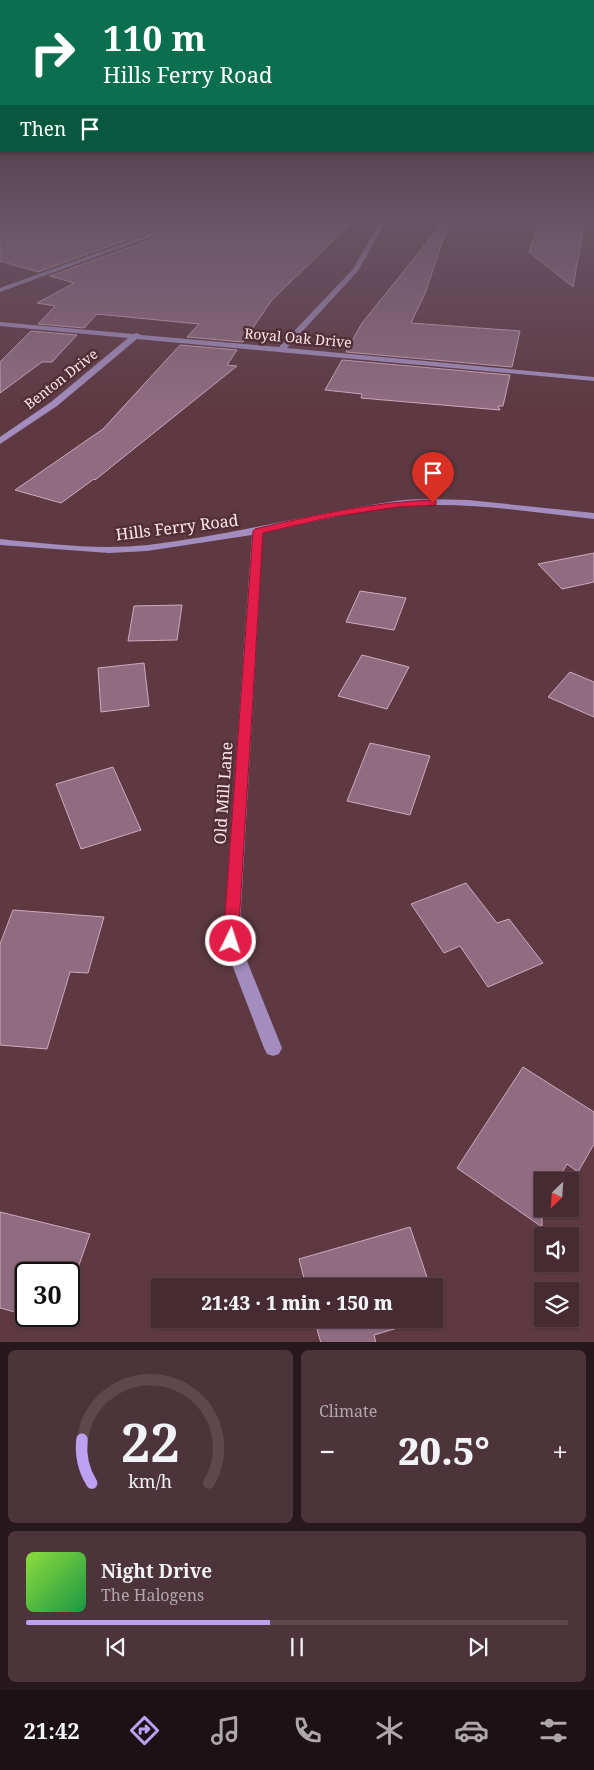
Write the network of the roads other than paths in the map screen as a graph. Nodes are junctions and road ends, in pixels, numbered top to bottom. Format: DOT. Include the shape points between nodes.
graph roads {
  1 [pos="21,283"];
  2 [pos="344,283"];
  3 [pos="0,290"];
  4 [pos="0,324"];
  5 [pos="137,335"];
  6 [pos="282,349"];
  7 [pos="594,379"];
  8 [pos="0,441"];
  9 [pos="594,516"];
  10 [pos="258,531"];
  11 [pos="0,542"];
  12 [pos="273,1048"];
  1 -- 3 [label="street"];
  2 -- 6 [label="street"];
  4 -- 5 [label="street, Royal Oak Drive"];
  5 -- 6 [label="street, Royal Oak Drive"];
  5 -- 8 [label="street, Benton Drive" via="54,404"];
  6 -- 7 [label="street, Royal Oak Drive"];
  9 -- 10 [label="street, Hills Ferry Road" via="468,504 398,504 332,514"];
  10 -- 11 [label="street, Hills Ferry Road" via="147,548 110,550"];
  10 -- 12 [label="street, Old Mill Lane" via="231,941"];
}
